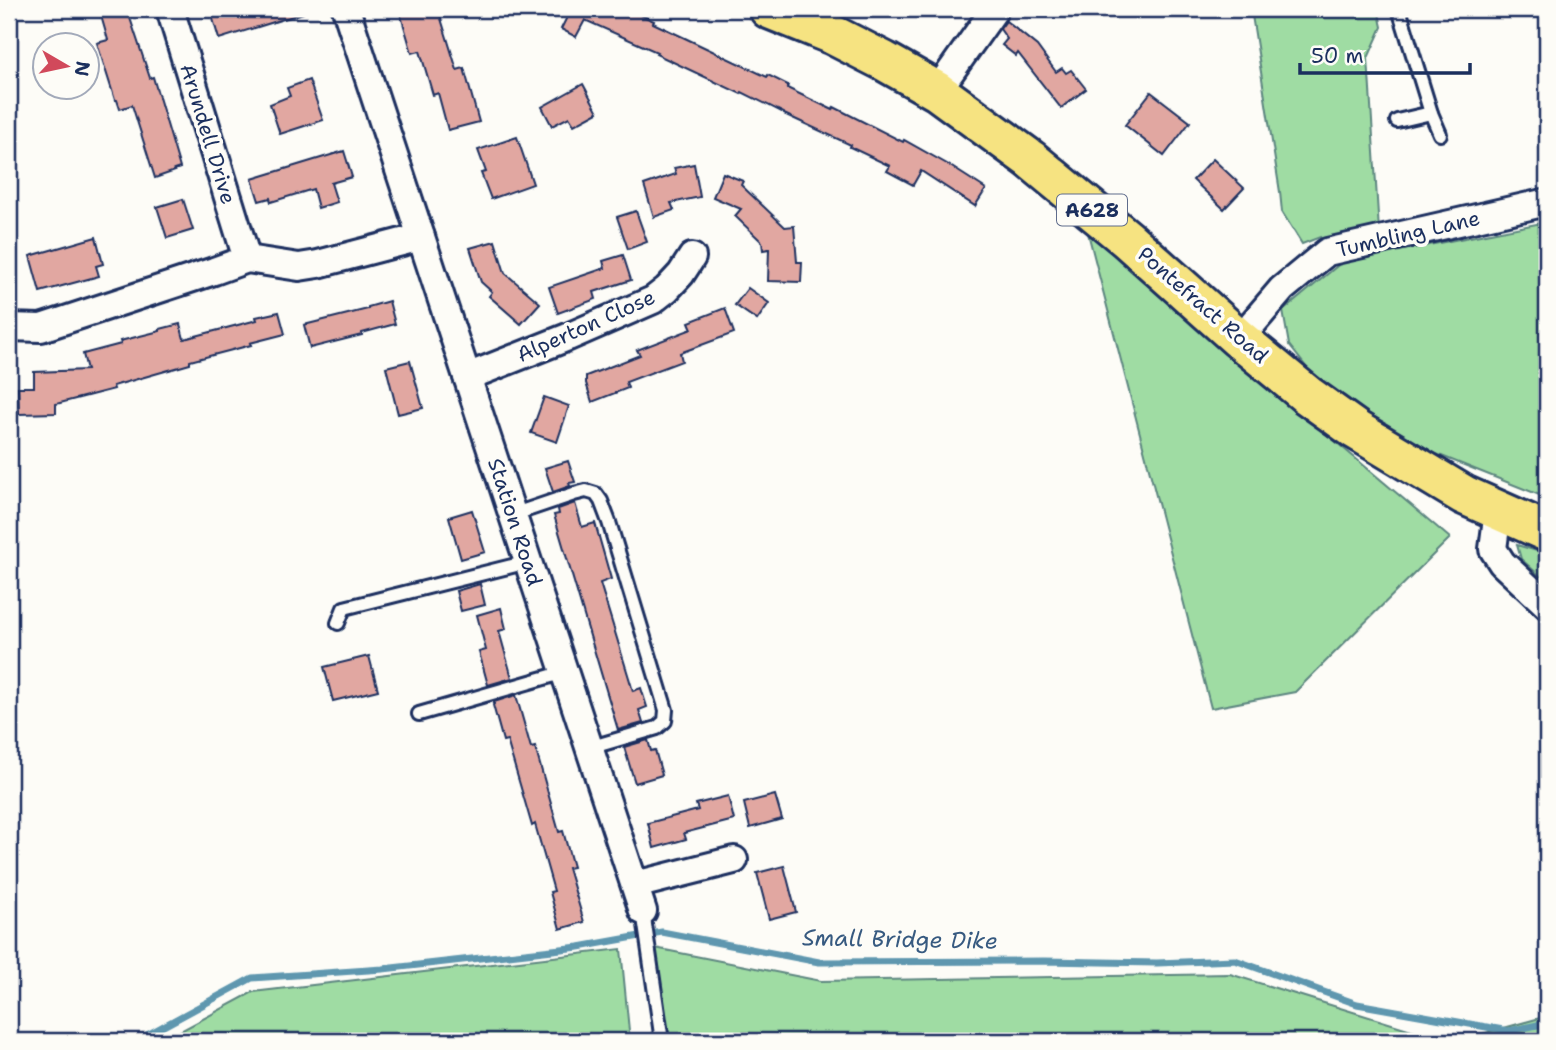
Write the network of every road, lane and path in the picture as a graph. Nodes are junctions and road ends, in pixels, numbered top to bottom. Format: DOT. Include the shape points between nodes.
graph roads {
  1 [pos="170,9"];
  2 [pos="346,9"];
  3 [pos="769,9"];
  4 [pos="995,9"];
  5 [pos="1399,9"];
  6 [pos="937,91"];
  7 [pos="1431,113"];
  8 [pos="1397,121"];
  9 [pos="1440,134"];
  10 [pos="1547,202"];
  11 [pos="421,237"];
  12 [pos="692,257"];
  13 [pos="247,259"];
  14 [pos="1253,323"];
  15 [pos="9,327"];
  16 [pos="467,377"];
  17 [pos="1497,511"];
  18 [pos="512,514"];
  19 [pos="1547,532"];
  20 [pos="528,562"];
  21 [pos="1547,605"];
  22 [pos="338,623"];
  23 [pos="565,672"];
  24 [pos="419,714"];
  25 [pos="589,748"];
  26 [pos="734,860"];
  27 [pos="635,885"];
  28 [pos="643,911"];
  29 [pos="662,1041"];
  1 -- 13 [label="street, Arundell Drive"];
  2 -- 11 [label="street, Station Road"];
  3 -- 6 [label="highway, Pontefract Road / A628" via="831,34"];
  4 -- 6 [label="street"];
  5 -- 7 [label="lane"];
  6 -- 17 [label="highway, Pontefract Road / A628" via="1030,159 1307,395 1356,430"];
  7 -- 8 [label="lane"];
  7 -- 9 [label="lane"];
  10 -- 14 [label="street, Tumbling Lane" via="1327,252 1282,289"];
  11 -- 13 [label="street" via="299,267"];
  11 -- 16 [label="street, Station Road"];
  12 -- 16 [label="street, Alperton Close" via="653,300"];
  13 -- 15 [label="street" via="41,328"];
  16 -- 18 [label="street, Station Road"];
  17 -- 19 [label="highway, Pontefract Road / A628"];
  17 -- 21 [label="street" via="1493,549"];
  18 -- 20 [label="street, Station Road"];
  18 -- 25 [label="lane" via="586,491 596,494 609,522 666,710 665,721 657,728"];
  20 -- 22 [label="lane" via="344,608"];
  20 -- 23 [label="street, Station Road"];
  23 -- 24 [label="lane"];
  23 -- 25 [label="street, Station Road"];
  25 -- 27 [label="street, Station Road"];
  26 -- 27 [label="street" via="695,881"];
  27 -- 28 [label="street, Station Road"];
  28 -- 29 [label="lane, Station Road"];
}
